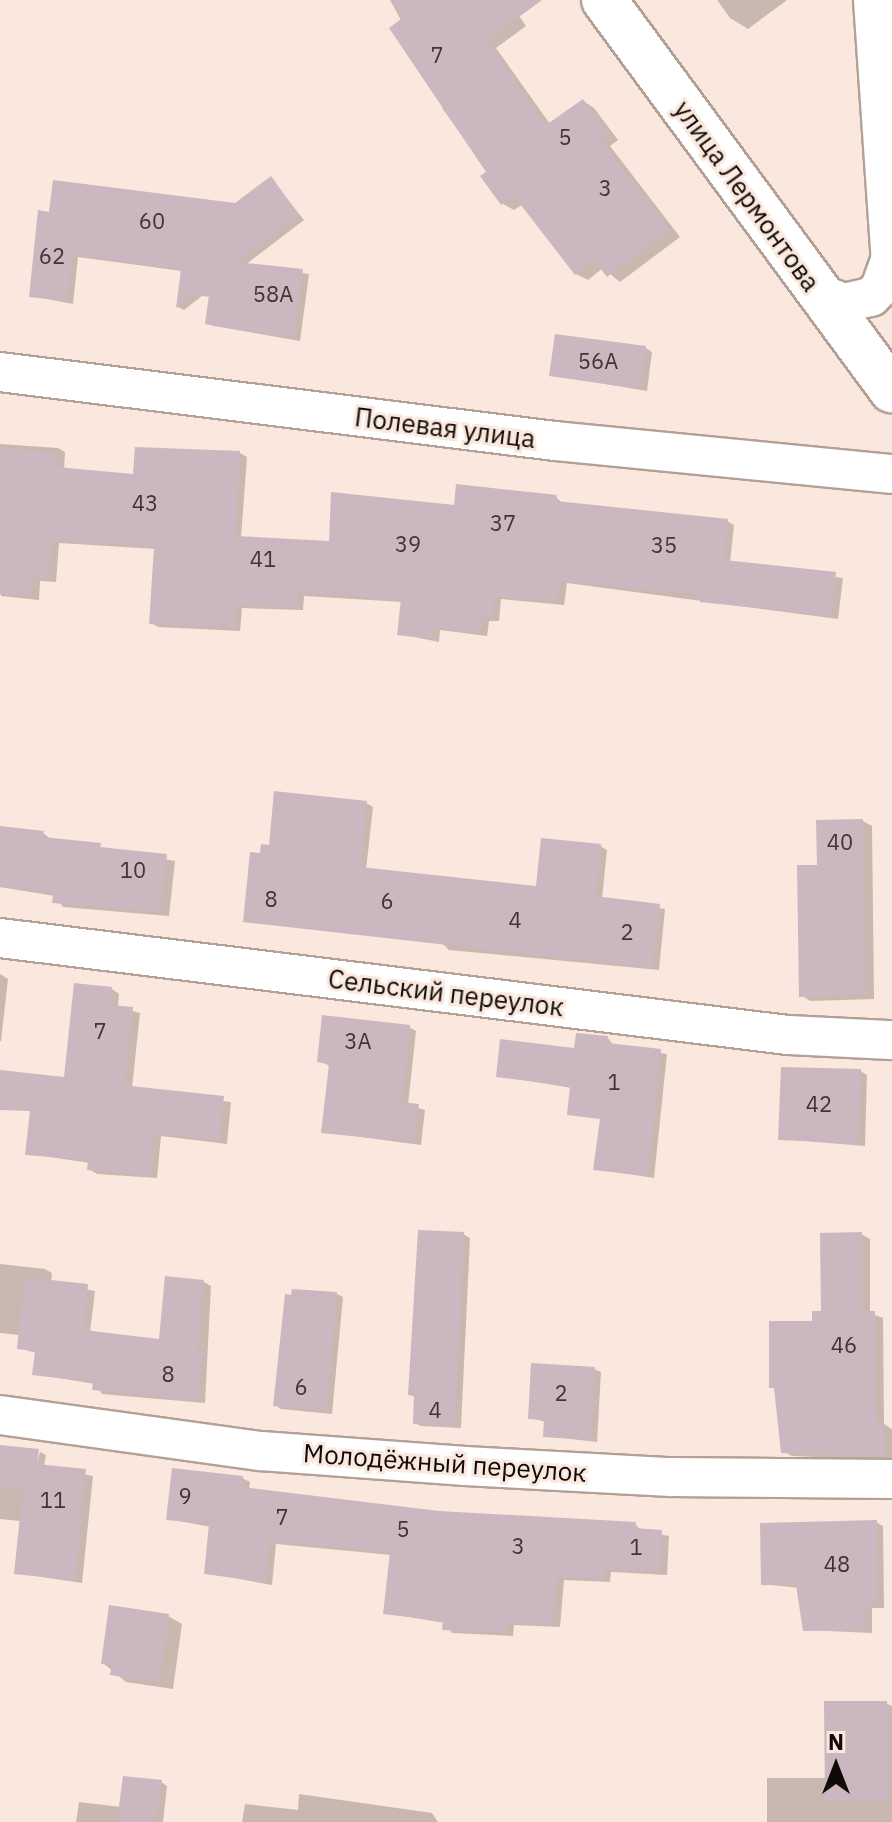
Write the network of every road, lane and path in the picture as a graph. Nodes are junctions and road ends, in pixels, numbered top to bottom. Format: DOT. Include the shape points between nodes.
graph roads {
  1 [pos="604,0"];
  2 [pos="873,0"];
  3 [pos="891,270"];
  4 [pos="818,293"];
  5 [pos="0,372"];
  6 [pos="892,390"];
  7 [pos="892,474"];
  8 [pos="0,938"];
  9 [pos="892,1040"];
  10 [pos="0,1415"];
  11 [pos="892,1479"];
  1 -- 4 [label="main road, улица Лермонтова"];
  2 -- 3 [label="street"];
  3 -- 4 [label="street" via="871,297 844,303"];
  4 -- 6 [label="main road, улица Лермонтова"];
  5 -- 7 [label="street, Полевая улица" via="555,441"];
  8 -- 9 [label="street, Сельский переулок" via="788,1035"];
  10 -- 11 [label="street, Молодёжный переулок" via="261,1451 433,1464 671,1477"];
}
